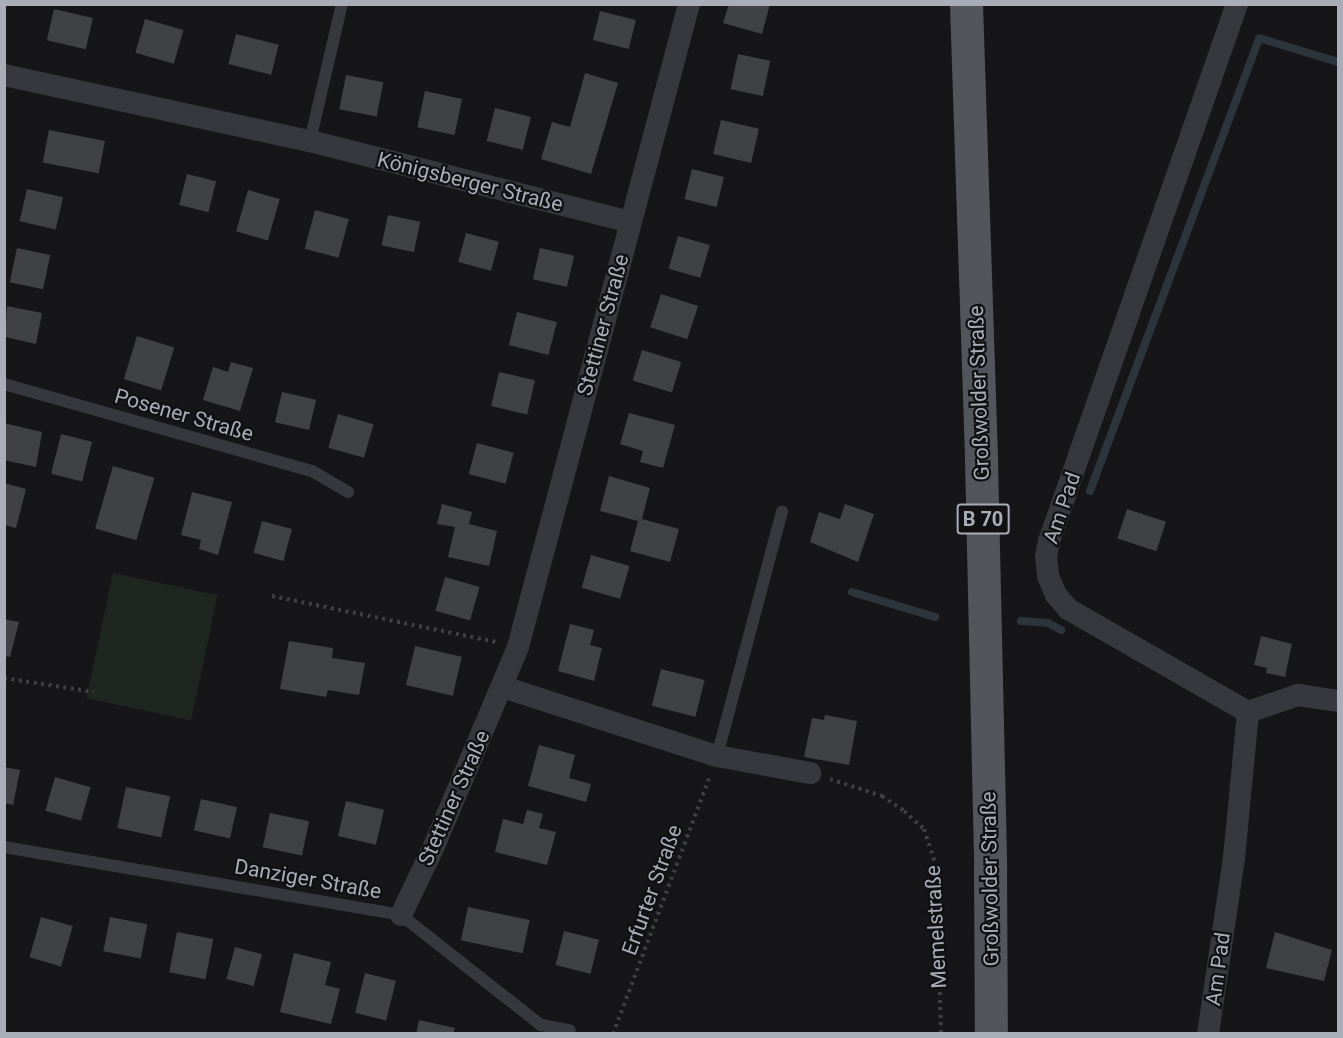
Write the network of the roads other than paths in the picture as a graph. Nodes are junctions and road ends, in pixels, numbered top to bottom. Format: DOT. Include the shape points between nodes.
graph roads {
  1 [pos="342,4"];
  2 [pos="689,4"];
  3 [pos="966,4"];
  4 [pos="1237,4"];
  5 [pos="4,75"];
  6 [pos="310,141"];
  7 [pos="630,222"];
  8 [pos="4,384"];
  9 [pos="348,492"];
  10 [pos="782,513"];
  11 [pos="502,687"];
  12 [pos="1338,701"];
  13 [pos="1248,712"];
  14 [pos="717,756"];
  15 [pos="810,773"];
  16 [pos="4,847"];
  17 [pos="401,915"];
  18 [pos="570,1030"];
  19 [pos="991,1034"];
  20 [pos="1208,1034"];
  1 -- 6 [label="lane"];
  2 -- 7 [label="street, Stettiner Straße"];
  3 -- 19 [label="main road, Großwolder Straße / B 70" via="982,496"];
  4 -- 13 [label="street, Am Pad" via="1046,556 1048,576 1056,595 1068,609"];
  5 -- 6 [label="street, Königsberger Straße"];
  6 -- 7 [label="street, Königsberger Straße"];
  7 -- 11 [label="street, Stettiner Straße" via="518,647"];
  8 -- 9 [label="lane, Posener Straße" via="312,471"];
  10 -- 14 [label="lane"];
  11 -- 14 [label="street"];
  11 -- 17 [label="street, Stettiner Straße"];
  12 -- 13 [label="street" via="1298,695"];
  13 -- 20 [label="street, Am Pad" via="1233,858"];
  14 -- 15 [label="street"];
  16 -- 17 [label="lane, Danziger Straße"];
  17 -- 18 [label="lane, Danziger Straße" via="541,1025"];
}
